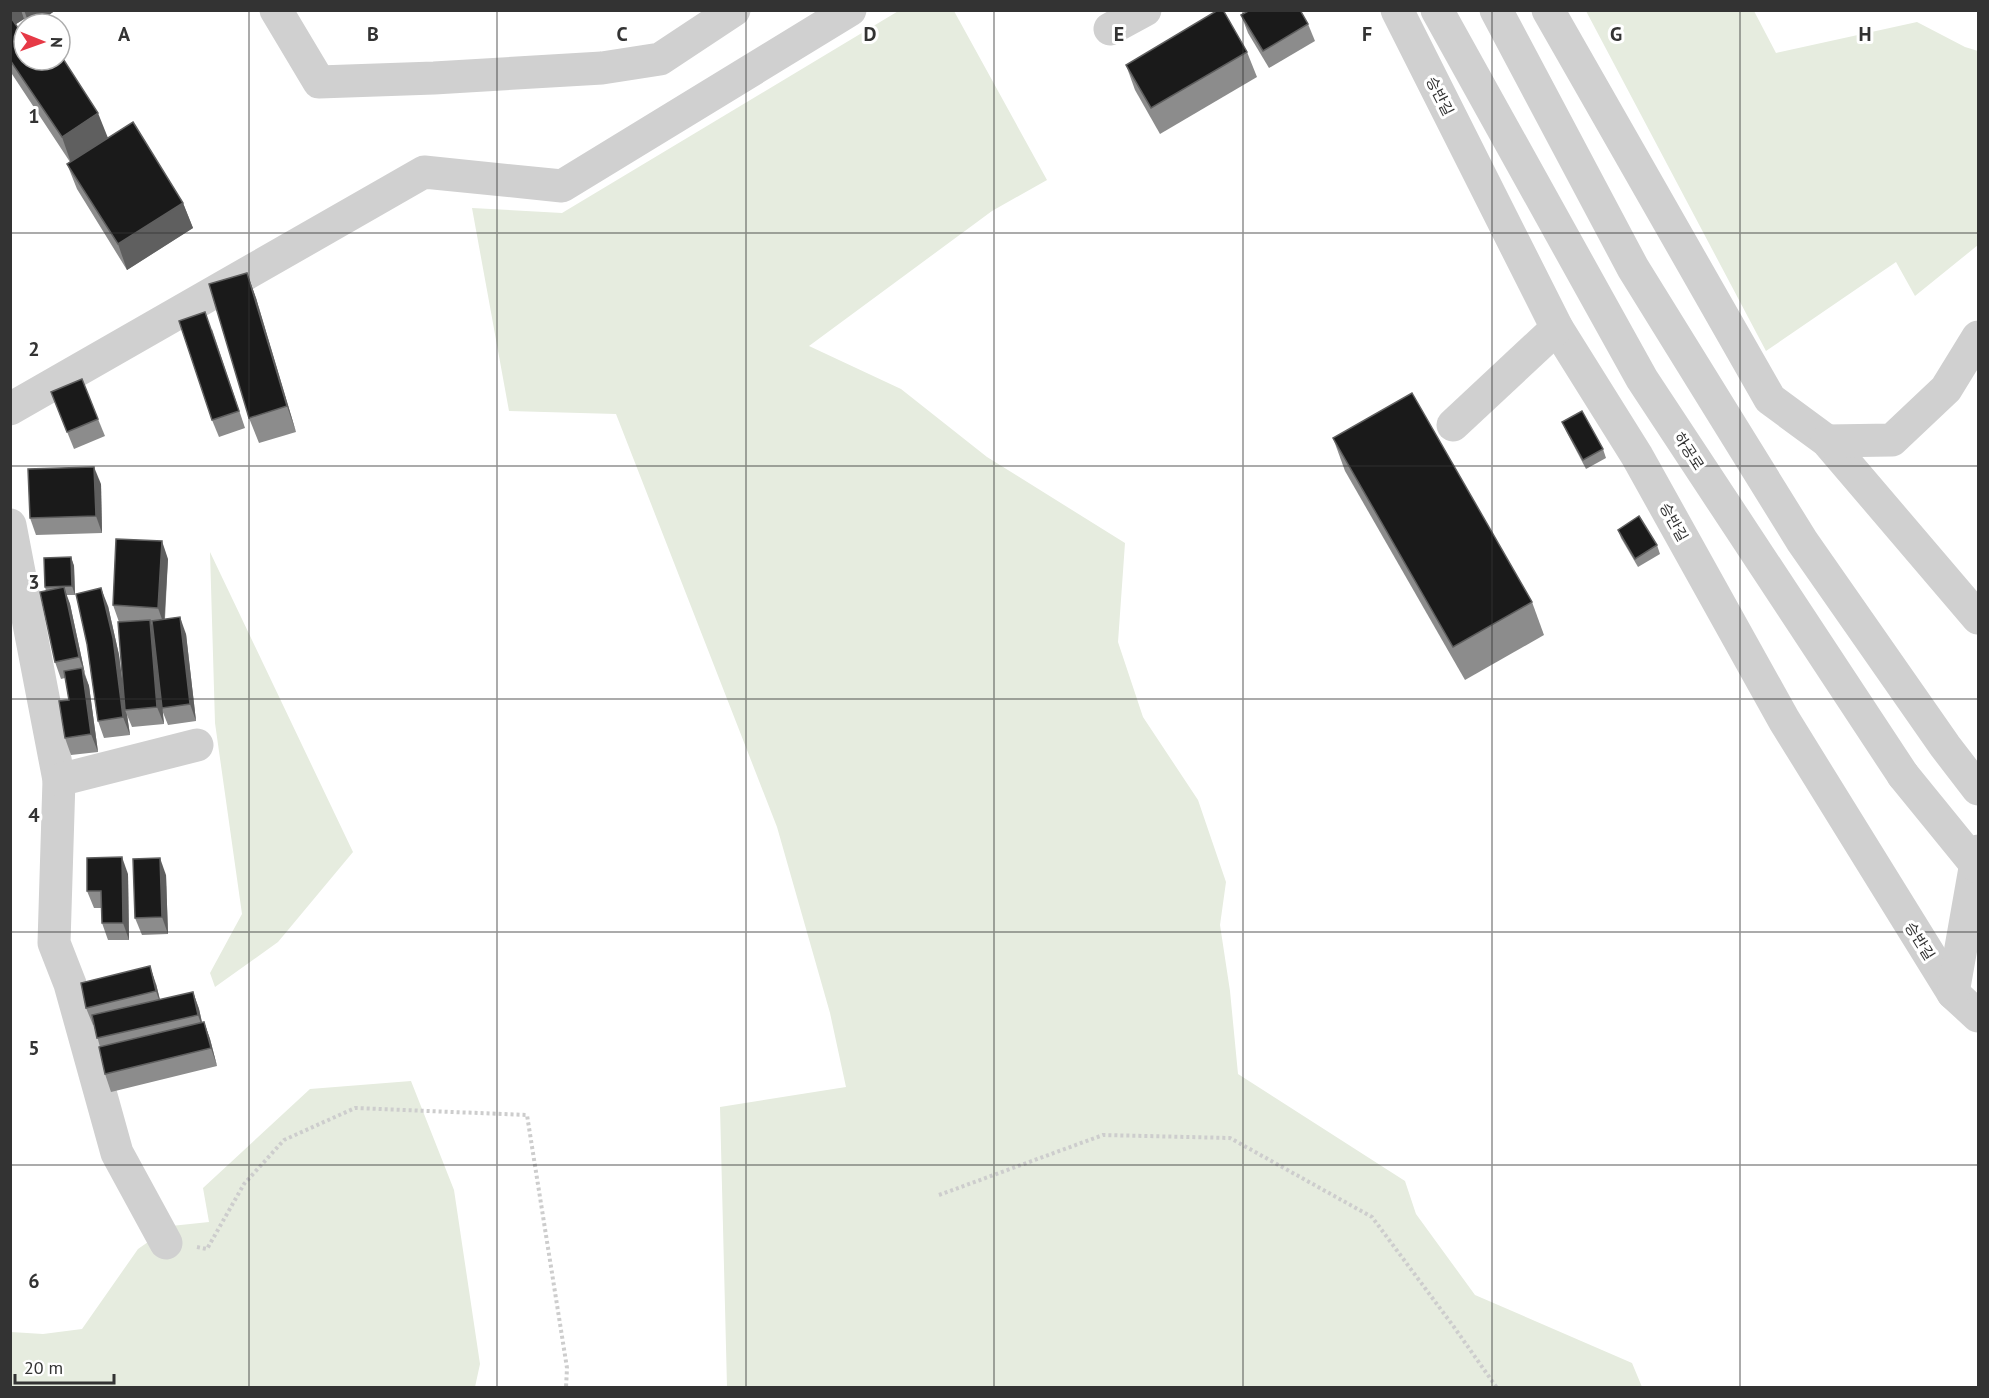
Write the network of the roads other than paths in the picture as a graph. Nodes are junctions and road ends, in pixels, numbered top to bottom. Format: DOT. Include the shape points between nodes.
graph roads {
  1 [pos="276,10"];
  2 [pos="734,10"];
  3 [pos="850,10"];
  4 [pos="1145,10"];
  5 [pos="1397,10"];
  6 [pos="1437,10"];
  7 [pos="1496,10"];
  8 [pos="1548,10"];
  9 [pos="1110,29"];
  10 [pos="1557,328"];
  11 [pos="1978,337"];
  12 [pos="10,409"];
  13 [pos="1453,425"];
  14 [pos="1827,441"];
  15 [pos="10,525"];
  16 [pos="1978,618"];
  17 [pos="197,745"];
  18 [pos="59,780"];
  19 [pos="1978,789"];
  20 [pos="1978,851"];
  21 [pos="1978,867"];
  22 [pos="1953,993"];
  23 [pos="1978,1016"];
  24 [pos="166,1243"];
  1 -- 2 [label="street" via="319,82 602,68 660,59"];
  3 -- 12 [label="street" via="562,186 424,172"];
  4 -- 9 [label="street"];
  5 -- 10 [label="street, 승반길"];
  6 -- 21 [label="street, 하공로, bridge" via="1642,379 1902,775"];
  7 -- 19 [label="street" via="1640,278 1802,541"];
  8 -- 14 [label="street" via="1770,399"];
  10 -- 13 [label="street"];
  10 -- 22 [label="street, 승반길" via="1637,456 1784,720"];
  11 -- 14 [label="street" via="1946,389 1892,440"];
  14 -- 16 [label="street"];
  15 -- 18 [label="street"];
  17 -- 18 [label="street"];
  18 -- 24 [label="street" via="54,943 70,984 117,1153"];
  20 -- 22 [label="street"];
  22 -- 23 [label="street, 승반길"];
}
